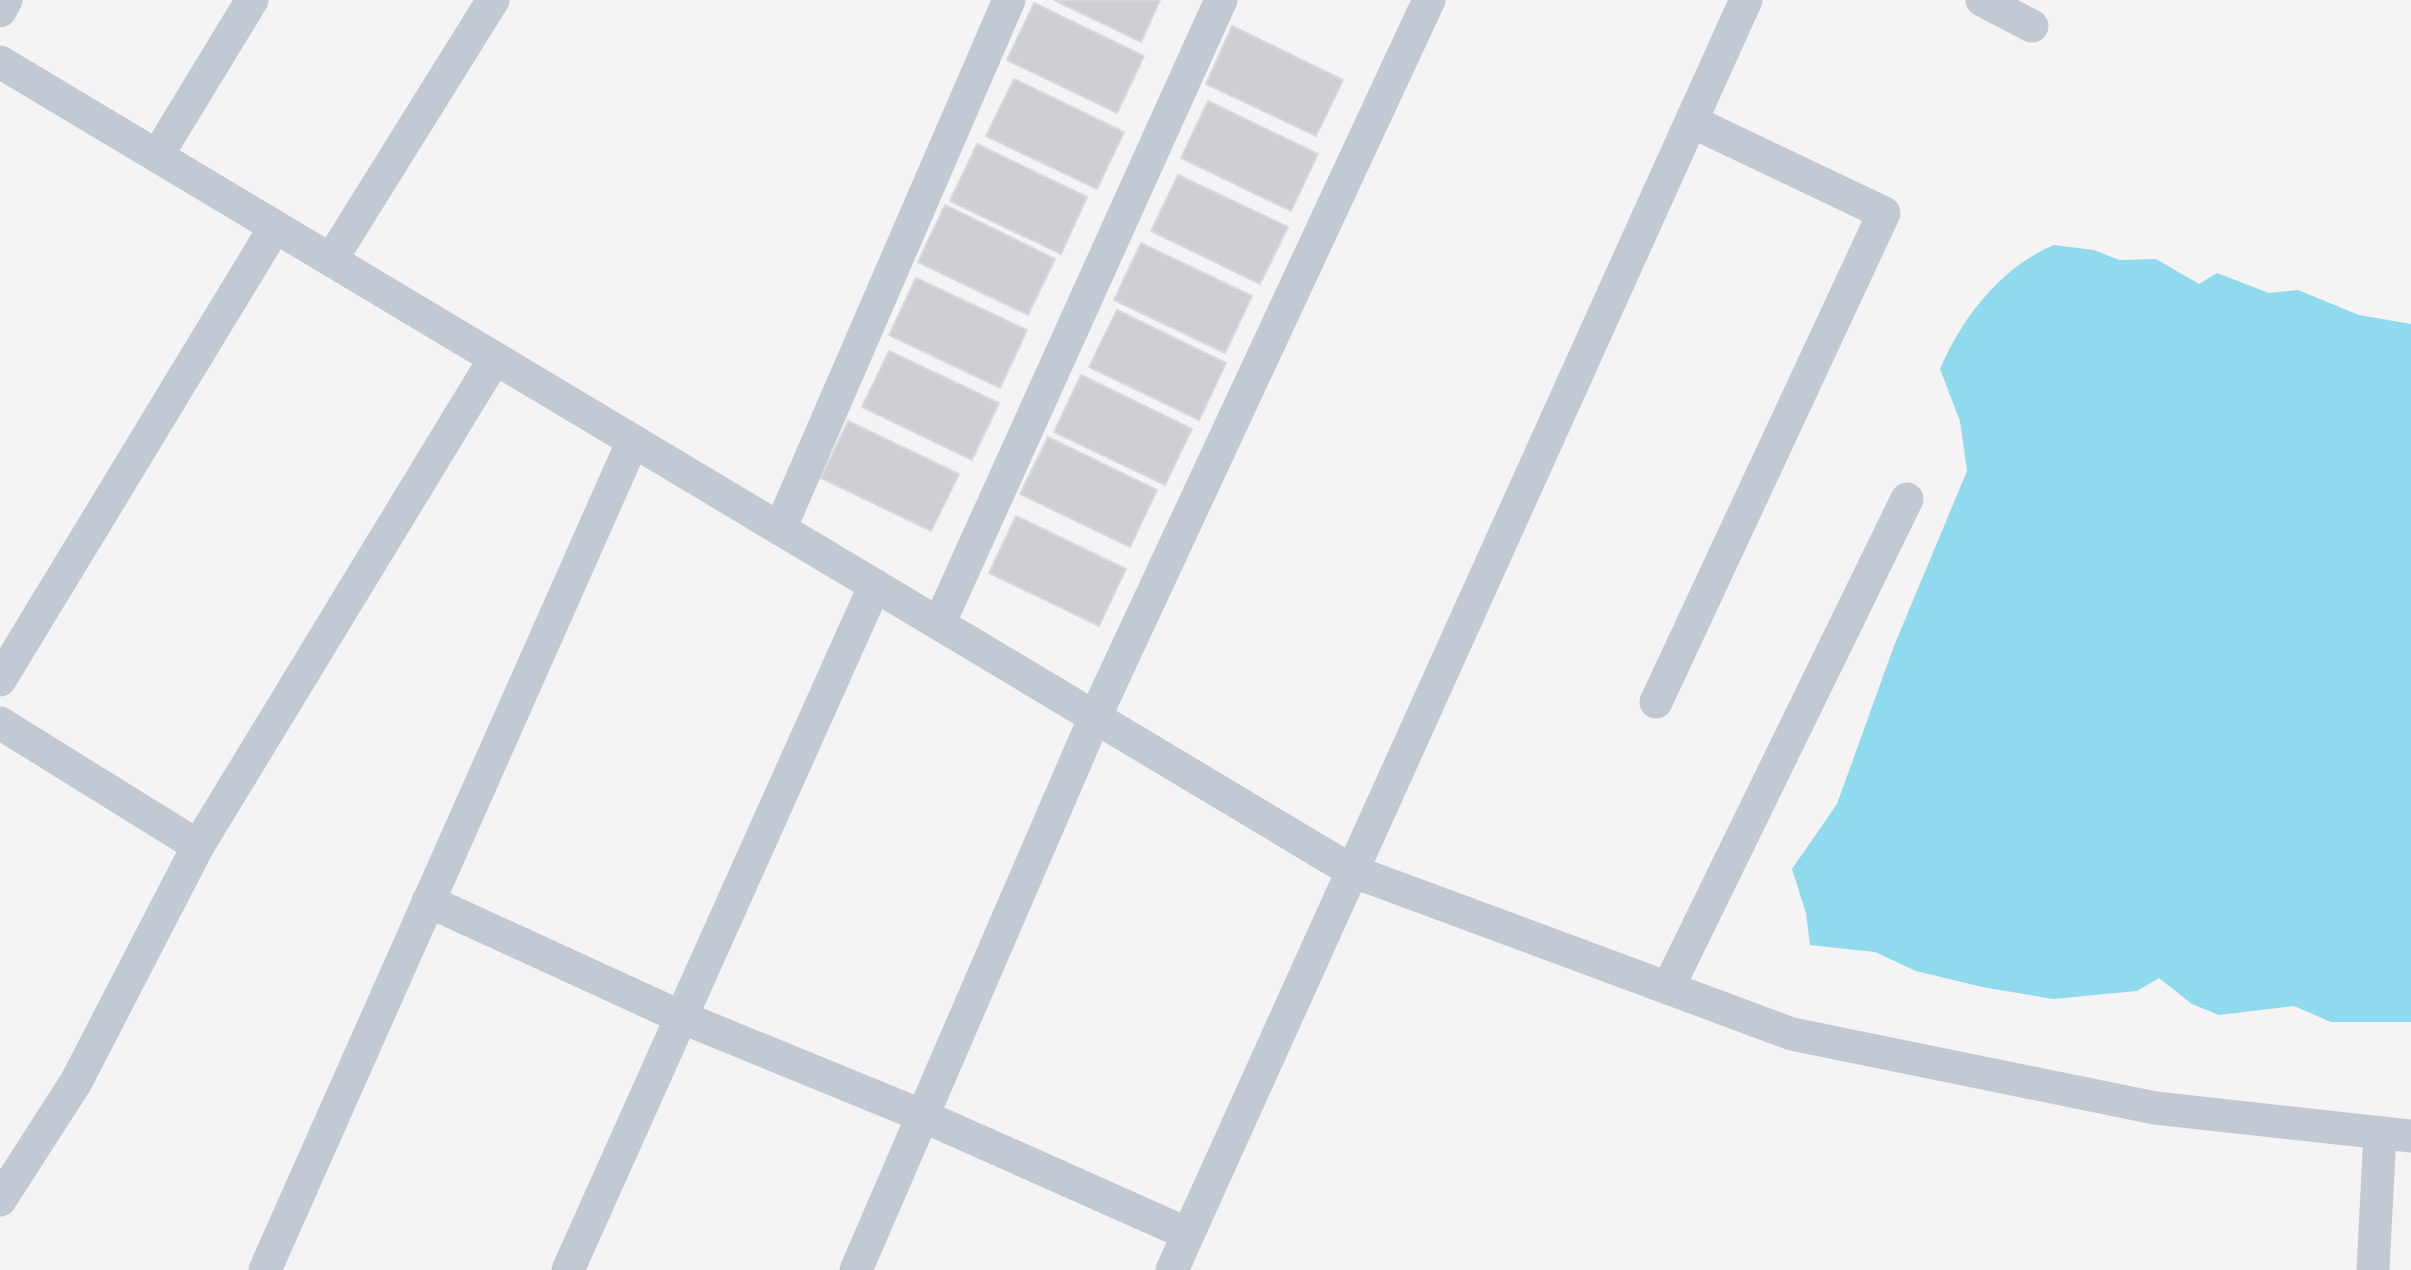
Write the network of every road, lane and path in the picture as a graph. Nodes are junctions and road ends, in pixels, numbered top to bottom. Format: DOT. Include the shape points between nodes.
graph roads {
  1 [pos="6,0"];
  2 [pos="252,0"];
  3 [pos="493,0"];
  4 [pos="1009,0"];
  5 [pos="1221,0"];
  6 [pos="1429,0"];
  7 [pos="1746,0"];
  8 [pos="1982,0"];
  9 [pos="0,11"];
  10 [pos="2032,26"];
  11 [pos="0,62"];
  12 [pos="1693,122"];
  13 [pos="157,156"];
  14 [pos="275,227"];
  15 [pos="331,260"];
  16 [pos="495,358"];
  17 [pos="633,441"];
  18 [pos="1907,499"];
  19 [pos="780,529"];
  20 [pos="875,585"];
  21 [pos="939,624"];
  22 [pos="0,680"];
  23 [pos="1656,702"];
  24 [pos="1095,717"];
  25 [pos="0,723"];
  26 [pos="198,846"];
  27 [pos="1352,871"];
  28 [pos="428,901"];
  29 [pos="1668,988"];
  30 [pos="681,1017"];
  31 [pos="923,1116"];
  32 [pos="2396,1134"];
  33 [pos="0,1200"];
  34 [pos="1188,1234"];
  35 [pos="265,1270"];
  36 [pos="568,1270"];
  37 [pos="856,1270"];
  38 [pos="1172,1270"];
  39 [pos="2373,1270"];
  1 -- 9 [label="street"];
  2 -- 13 [label="street"];
  3 -- 15 [label="street"];
  4 -- 19 [label="street"];
  5 -- 21 [label="street"];
  6 -- 24 [label="street"];
  7 -- 12 [label="street"];
  8 -- 10 [label="street"];
  11 -- 13 [label="street"];
  12 -- 23 [label="street" via="1884,214"];
  12 -- 27 [label="street"];
  13 -- 14 [label="street"];
  14 -- 15 [label="street"];
  14 -- 22 [label="street"];
  15 -- 16 [label="street"];
  16 -- 17 [label="street"];
  16 -- 26 [label="street"];
  17 -- 19 [label="street"];
  17 -- 28 [label="street"];
  18 -- 29 [label="street"];
  19 -- 20 [label="street"];
  20 -- 21 [label="street"];
  20 -- 30 [label="street"];
  21 -- 24 [label="street"];
  24 -- 27 [label="street"];
  24 -- 31 [label="street"];
  25 -- 26 [label="street"];
  26 -- 33 [label="street" via="76,1082"];
  27 -- 29 [label="street"];
  27 -- 34 [label="street"];
  28 -- 30 [label="street"];
  28 -- 35 [label="street"];
  29 -- 32 [label="street" via="1791,1034 2155,1108"];
  30 -- 31 [label="street"];
  30 -- 36 [label="street"];
  31 -- 34 [label="street"];
  31 -- 37 [label="street"];
  32 -- 39 [label="street"];
  34 -- 38 [label="street"];
}
